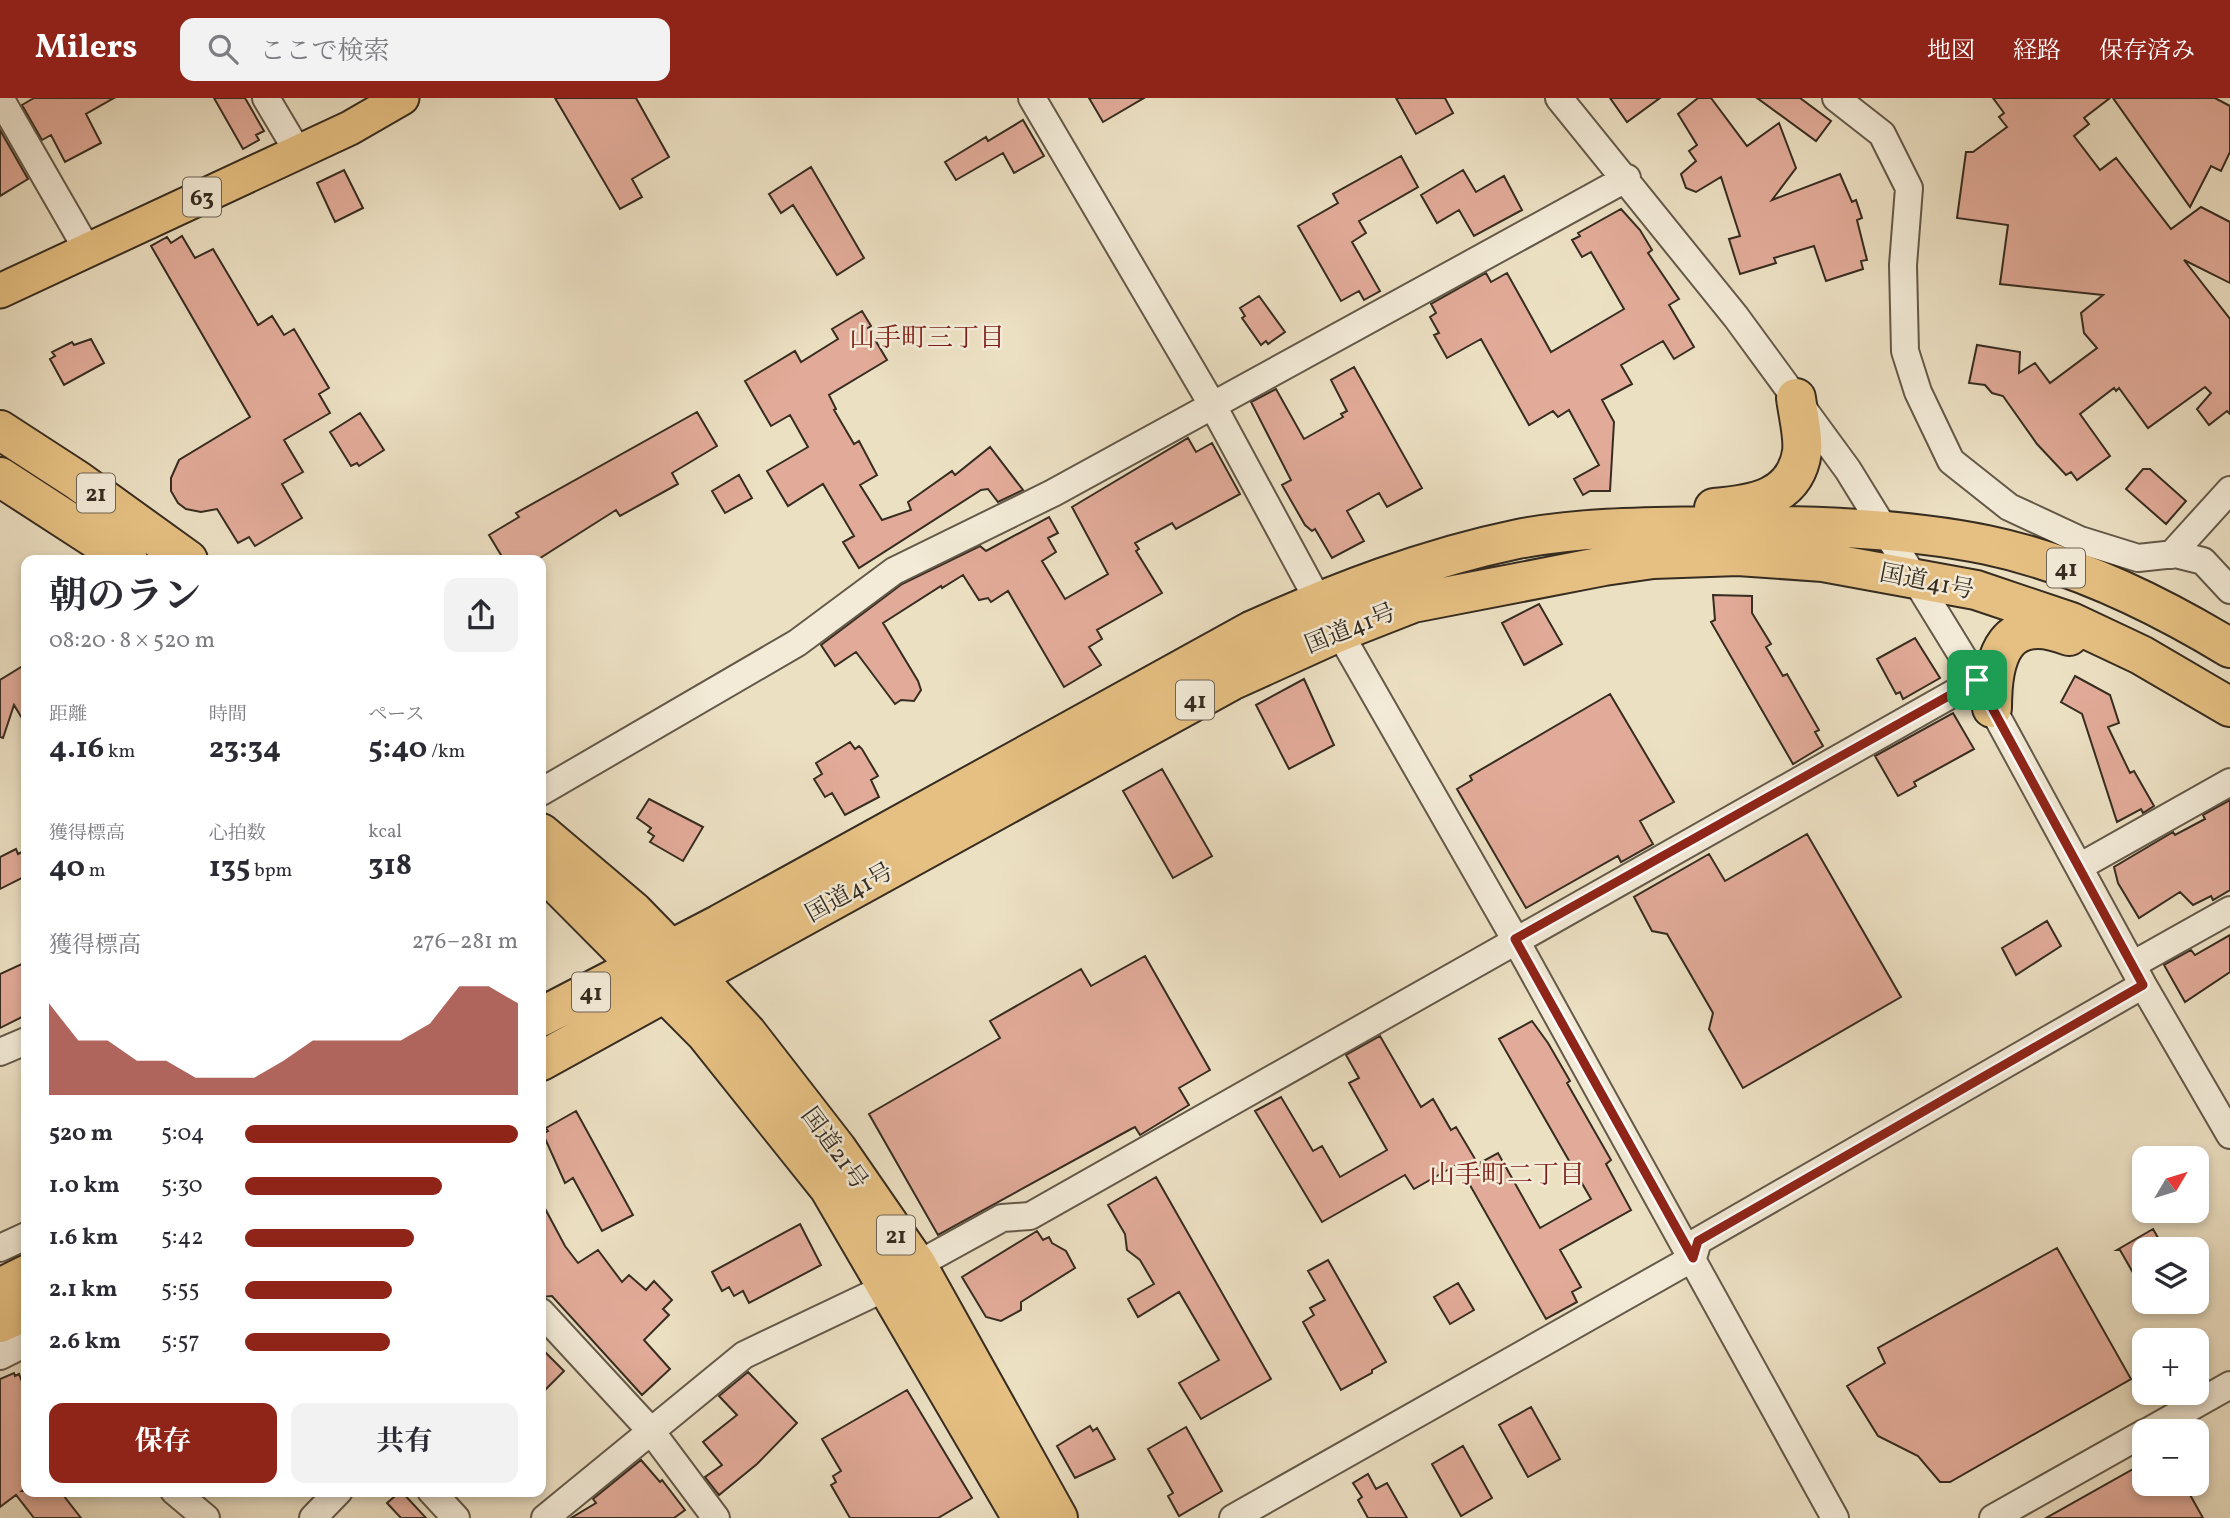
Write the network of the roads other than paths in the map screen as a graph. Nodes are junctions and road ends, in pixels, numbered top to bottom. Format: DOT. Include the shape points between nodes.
graph roads {
  1 [pos="0,98"];
  2 [pos="266,98"];
  3 [pos="402,98"];
  4 [pos="1032,98"];
  5 [pos="1559,98"];
  6 [pos="1836,98"];
  7 [pos="298,152"];
  8 [pos="1627,178"];
  9 [pos="88,251"];
  10 [pos="0,291"];
  11 [pos="1796,398"];
  12 [pos="1213,406"];
  13 [pos="0,430"];
  14 [pos="0,477"];
  15 [pos="2230,490"];
  16 [pos="1635,528"];
  17 [pos="1886,533"];
  18 [pos="120,555"];
  19 [pos="181,555"];
  20 [pos="2171,555"];
  21 [pos="1916,579"];
  22 [pos="2230,590"];
  23 [pos="1318,600"];
  24 [pos="1339,632"];
  25 [pos="2230,648"];
  26 [pos="2163,668"];
  27 [pos="1984,694"];
  28 [pos="2230,707"];
  29 [pos="2230,782"];
  30 [pos="546,789"];
  31 [pos="546,837"];
  32 [pos="2080,867"];
  33 [pos="546,872"];
  34 [pos="2230,911"];
  35 [pos="1515,939"];
  36 [pos="669,971"];
  37 [pos="2137,975"];
  38 [pos="546,1015"];
  39 [pos="21,1043"];
  40 [pos="0,1052"];
  41 [pos="546,1057"];
  42 [pos="2230,1135"];
  43 [pos="21,1238"];
  44 [pos="0,1248"];
  45 [pos="1693,1258"];
  46 [pos="903,1276"];
  47 [pos="21,1278"];
  48 [pos="0,1288"];
  49 [pos="21,1313"];
  50 [pos="546,1317"];
  51 [pos="0,1323"];
  52 [pos="21,1346"];
  53 [pos="0,1356"];
  54 [pos="2230,1385"];
  55 [pos="2169,1419"];
  56 [pos="651,1431"];
  57 [pos="2132,1439"];
  58 [pos="181,1497"];
  59 [pos="333,1497"];
  60 [pos="437,1497"];
  61 [pos="206,1518"];
  62 [pos="313,1518"];
  63 [pos="456,1518"];
  64 [pos="545,1518"];
  65 [pos="716,1518"];
  66 [pos="1022,1518"];
  67 [pos="1058,1518"];
  68 [pos="1233,1518"];
  69 [pos="1835,1518"];
  70 [pos="1993,1518"];
  1 -- 9 [label="street"];
  2 -- 7 [label="street"];
  3 -- 7 [label="main road, 63"];
  4 -- 12 [label="street"];
  5 -- 8 [label="street"];
  6 -- 20 [label="street" via="1882,134 1909,188 1903,265 1905,351 1918,392 1951,461 2010,507 2080,540 2138,558"];
  7 -- 9 [label="main road, 63"];
  8 -- 11 [label="street"];
  8 -- 12 [label="street"];
  9 -- 10 [label="main road, 63"];
  11 -- 16 [label="highway" via="1802,452 1788,484 1756,504 1675,512"];
  11 -- 17 [label="street"];
  12 -- 23 [label="street"];
  12 -- 30 [label="street" via="1053,493 894,571 797,643"];
  13 -- 19 [label="highway, 21"];
  14 -- 18 [label="highway, 21"];
  15 -- 20 [label="street"];
  16 -- 17 [label="highway, 国道41号 / 41" via="1781,525"];
  16 -- 23 [label="highway, 国道41号 / 41" via="1518,540 1404,569"];
  17 -- 21 [label="street"];
  17 -- 25 [label="highway, 国道41号 / 41" via="1989,545 2055,564 2117,588"];
  20 -- 22 [label="street" via="2203,561"];
  21 -- 24 [label="highway, 国道41号 / 41" via="1823,562 1738,556 1653,559 1413,603"];
  21 -- 26 [label="highway, 国道41号 / 41" via="1976,590 2071,622"];
  21 -- 27 [label="street"];
  23 -- 36 [label="highway, 国道41号 / 41" via="1142,688"];
  24 -- 35 [label="street"];
  24 -- 36 [label="highway, 国道41号 / 41" via="1231,681"];
  26 -- 27 [label="highway" via="2141,665 2060,633 2034,628 2018,632 2000,652"];
  26 -- 28 [label="highway, 国道41号 / 41"];
  27 -- 32 [label="street"];
  27 -- 35 [label="street"];
  29 -- 32 [label="street"];
  31 -- 36 [label="highway, 国道21号 / 21" via="633,911"];
  32 -- 37 [label="street"];
  33 -- 36 [label="highway, 国道21号 / 21"];
  34 -- 37 [label="street"];
  35 -- 45 [label="street"];
  35 -- 46 [label="street" via="1030,1216 1002,1218"];
  36 -- 38 [label="highway, 国道41号 / 41"];
  36 -- 41 [label="highway, 国道41号 / 41"];
  36 -- 46 [label="highway, 国道21号 / 21" via="754,1093"];
  37 -- 42 [label="street"];
  37 -- 45 [label="street" via="1698,1241"];
  39 -- 40 [label="street"];
  43 -- 44 [label="street"];
  45 -- 68 [label="street"];
  45 -- 69 [label="street"];
  46 -- 56 [label="street" via="744,1355"];
  46 -- 66 [label="highway, 国道21号 / 21"];
  46 -- 67 [label="highway, 国道21号 / 21"];
  47 -- 48 [label="highway"];
  49 -- 51 [label="highway"];
  50 -- 56 [label="street"];
  52 -- 53 [label="street"];
  54 -- 55 [label="street"];
  56 -- 64 [label="street"];
  56 -- 65 [label="street"];
  57 -- 70 [label="street"];
  58 -- 61 [label="street"];
  59 -- 62 [label="street"];
  60 -- 63 [label="street"];
}
